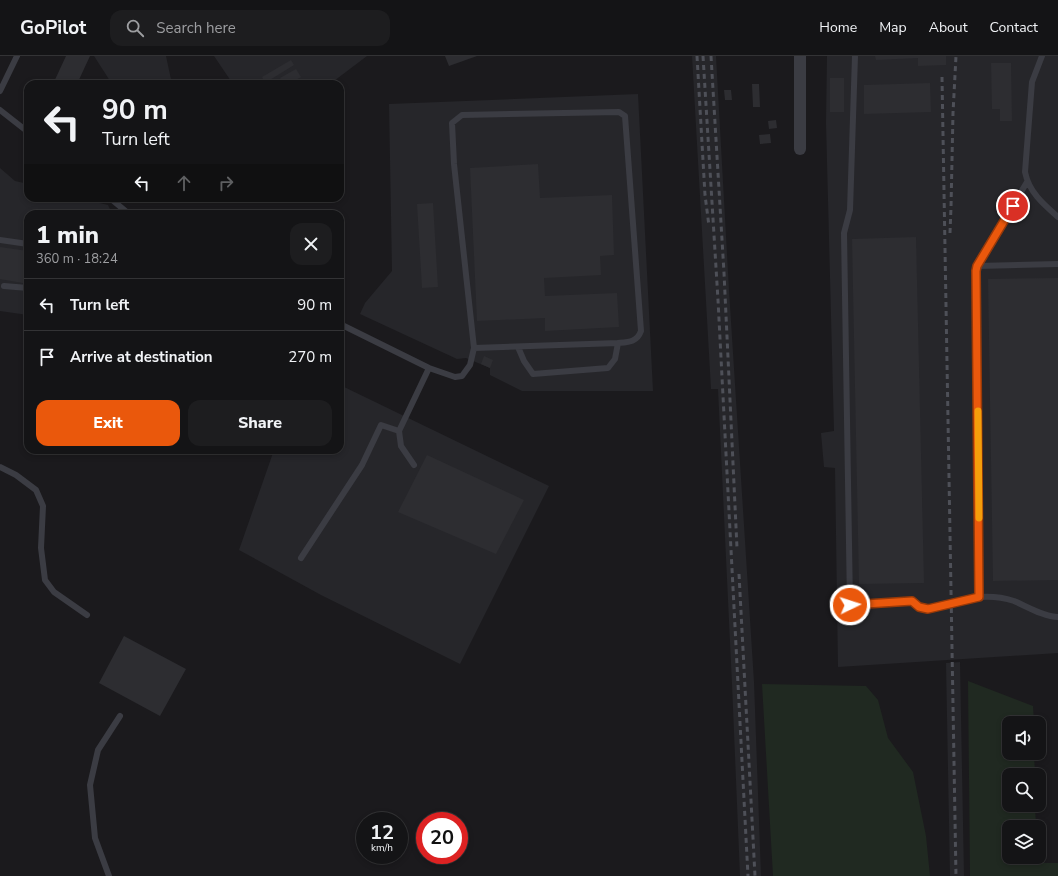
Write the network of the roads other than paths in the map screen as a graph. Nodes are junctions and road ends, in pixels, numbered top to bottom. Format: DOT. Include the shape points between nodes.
graph roads {
  1 [pos="17,56"];
  2 [pos="800,56"];
  3 [pos="855,56"];
  4 [pos="1042,56"];
  5 [pos="0,92"];
  6 [pos="0,110"];
  7 [pos="24,129"];
  8 [pos="800,149"];
  9 [pos="1027,182"];
  10 [pos="115,202"];
  11 [pos="124,210"];
  12 [pos="1058,217"];
  13 [pos="0,240"];
  14 [pos="24,243"];
  15 [pos="1058,264"];
  16 [pos="977,266"];
  17 [pos="4,286"];
  18 [pos="24,288"];
  19 [pos="344,326"];
  20 [pos="618,343"];
  21 [pos="518,347"];
  22 [pos="474,348"];
  23 [pos="429,368"];
  24 [pos="399,431"];
  25 [pos="414,466"];
  26 [pos="0,467"];
  27 [pos="301,558"];
  28 [pos="979,597"];
  29 [pos="87,615"];
  30 [pos="1058,617"];
  31 [pos="120,716"];
  32 [pos="109,876"];
  1 -- 5 [label="lane"];
  2 -- 8 [label="street"];
  3 -- 28 [label="lane" via="850,210 844,233 850,605 912,601 919,607 928,609"];
  4 -- 9 [label="lane" via="1032,82 1025,172"];
  6 -- 7 [label="lane"];
  9 -- 12 [label="lane" via="1034,194"];
  9 -- 16 [label="lane"];
  10 -- 11 [label="lane"];
  13 -- 14 [label="lane"];
  15 -- 16 [label="lane"];
  16 -- 28 [label="lane"];
  17 -- 18 [label="lane"];
  19 -- 23 [label="lane"];
  20 -- 21 [label="lane"];
  20 -- 21 [label="lane" via="614,359 608,368 533,374"];
  20 -- 22 [label="lane" via="635,340 641,331 625,116 618,112 462,115 452,123 454,164"];
  21 -- 22 [label="lane"];
  22 -- 23 [label="lane" via="470,365 462,376 455,377"];
  23 -- 24 [label="lane"];
  24 -- 25 [label="lane" via="401,446"];
  24 -- 27 [label="lane" via="382,425 362,465"];
  26 -- 29 [label="lane" via="36,490 43,506 40,548 45,580 54,592"];
  28 -- 30 [label="lane" via="992,596 1012,601"];
  31 -- 32 [label="lane" via="98,750 90,785 96,838"];
}
